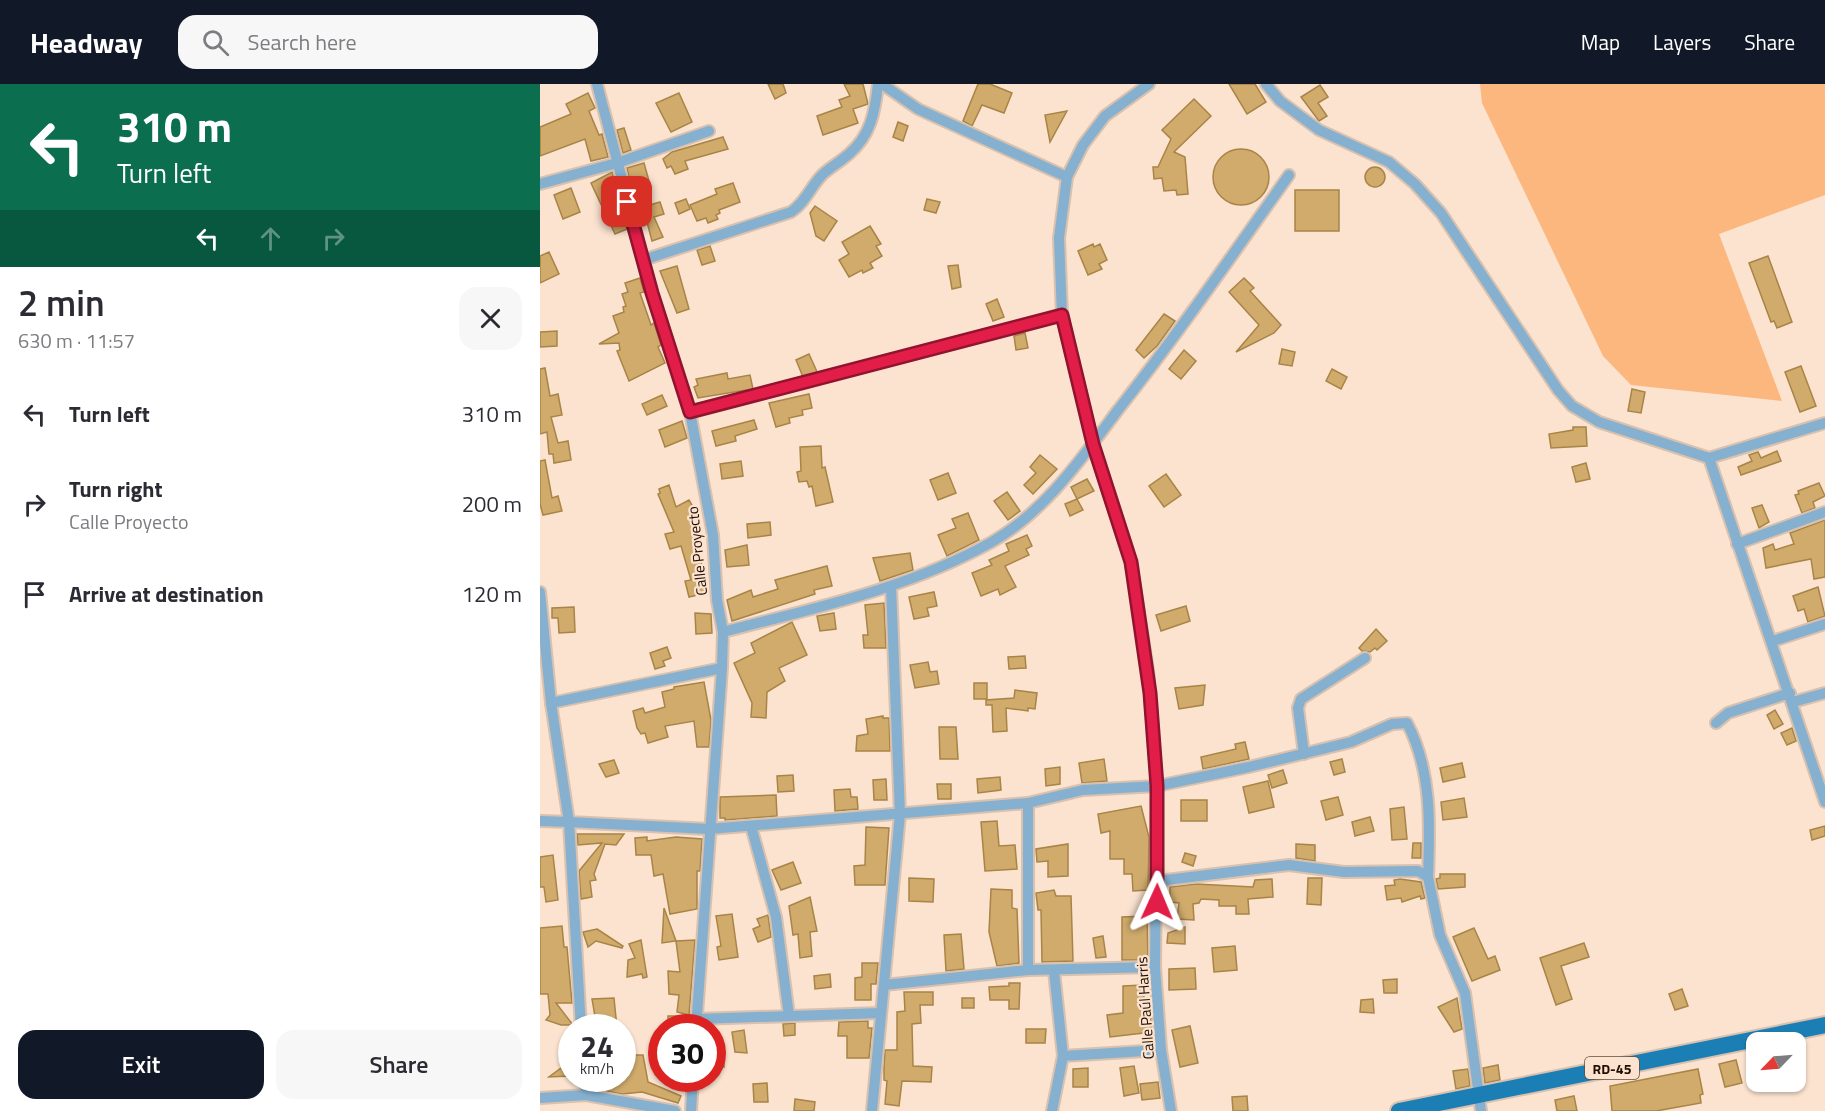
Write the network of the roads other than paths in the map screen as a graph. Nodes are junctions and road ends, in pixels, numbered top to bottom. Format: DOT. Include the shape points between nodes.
graph roads {
  1 [pos="597,84"];
  2 [pos="880,84"];
  3 [pos="1149,84"];
  4 [pos="1266,84"];
  5 [pos="709,131"];
  6 [pos="617,163"];
  7 [pos="1289,175"];
  8 [pos="1067,177"];
  9 [pos="540,184"];
  10 [pos="643,260"];
  11 [pos="1062,315"];
  12 [pos="690,412"];
  13 [pos="1825,423"];
  14 [pos="1093,444"];
  15 [pos="1709,458"];
  16 [pos="1825,512"];
  17 [pos="1737,544"];
  18 [pos="891,587"];
  19 [pos="540,592"];
  20 [pos="1825,624"];
  21 [pos="723,632"];
  22 [pos="1773,641"];
  23 [pos="1365,658"];
  24 [pos="722,668"];
  25 [pos="1825,693"];
  26 [pos="1791,698"];
  27 [pos="551,703"];
  28 [pos="1716,723"];
  29 [pos="1304,754"];
  30 [pos="1157,786"];
  31 [pos="1825,800"];
  32 [pos="1028,803"];
  33 [pos="900,814"];
  34 [pos="540,821"];
  35 [pos="569,822"];
  36 [pos="751,826"];
  37 [pos="709,829"];
  38 [pos="1428,877"];
  39 [pos="1158,881"];
  40 [pos="1155,967"];
  41 [pos="1028,970"];
  42 [pos="1054,972"];
  43 [pos="884,985"];
  44 [pos="881,1013"];
  45 [pos="580,1014"];
  46 [pos="698,1014"];
  47 [pos="789,1016"];
  48 [pos="726,1021"];
  49 [pos="1825,1025"];
  50 [pos="1161,1050"];
  51 [pos="1063,1056"];
  52 [pos="692,1092"];
  53 [pos="585,1095"];
  54 [pos="540,1098"];
  55 [pos="1479,1103"];
  56 [pos="675,1111"];
  57 [pos="691,1111"];
  58 [pos="872,1111"];
  59 [pos="1052,1111"];
  60 [pos="1171,1111"];
  61 [pos="1399,1111"];
  1 -- 6 [label="street, Calle Proyecto"];
  2 -- 8 [label="street" via="918,110"];
  2 -- 10 [label="street" via="867,134 823,174 804,203 791,212"];
  3 -- 8 [label="street, Calle Paúl Harris" via="1106,116 1083,145"];
  4 -- 15 [label="street" via="1280,101 1319,130 1389,162 1415,184 1441,213 1572,406 1599,422"];
  5 -- 6 [label="street"];
  6 -- 9 [label="street"];
  6 -- 10 [label="street, Calle Proyecto"];
  7 -- 14 [label="street"];
  8 -- 11 [label="street, Calle Paúl Harris" via="1059,238"];
  10 -- 12 [label="street, Calle Proyecto"];
  11 -- 12 [label="lane"];
  11 -- 14 [label="street, Calle Paúl Harris"];
  12 -- 21 [label="street, Calle Proyecto" via="713,535"];
  13 -- 15 [label="street"];
  14 -- 18 [label="street" via="1019,524 981,548"];
  14 -- 30 [label="street, Calle Paúl Harris" via="1131,562 1148,670"];
  15 -- 17 [label="street"];
  16 -- 17 [label="street"];
  17 -- 22 [label="street"];
  18 -- 21 [label="street"];
  18 -- 33 [label="street"];
  19 -- 27 [label="street"];
  20 -- 22 [label="street"];
  21 -- 24 [label="street, Calle Proyecto"];
  22 -- 26 [label="street"];
  23 -- 29 [label="street" via="1301,699 1298,708"];
  24 -- 27 [label="street"];
  24 -- 37 [label="street, Calle Proyecto"];
  25 -- 26 [label="street"];
  26 -- 28 [label="street" via="1728,713"];
  26 -- 31 [label="street"];
  27 -- 35 [label="street"];
  29 -- 30 [label="street"];
  29 -- 38 [label="street" via="1351,742 1392,724 1407,723 1426,784 1430,829"];
  30 -- 32 [label="street" via="1083,790"];
  30 -- 39 [label="street, Calle Paúl Harris"];
  32 -- 33 [label="street"];
  32 -- 41 [label="street"];
  33 -- 36 [label="street"];
  33 -- 43 [label="street"];
  34 -- 35 [label="street"];
  35 -- 37 [label="street"];
  35 -- 45 [label="street"];
  36 -- 37 [label="street"];
  36 -- 47 [label="street" via="777,917"];
  37 -- 46 [label="street, Calle Proyecto"];
  38 -- 39 [label="street" via="1418,871 1344,872 1289,865"];
  38 -- 55 [label="street" via="1440,934 1465,993"];
  39 -- 40 [label="street, Calle Paúl Harris"];
  40 -- 42 [label="street"];
  40 -- 50 [label="street, Calle Paúl Harris"];
  41 -- 42 [label="street"];
  41 -- 43 [label="street"];
  42 -- 51 [label="street"];
  43 -- 44 [label="street"];
  44 -- 47 [label="street"];
  44 -- 58 [label="street"];
  47 -- 48 [label="street"];
  49 -- 55 [label="main road, RD-45"];
  50 -- 51 [label="street"];
  50 -- 60 [label="street, Calle Paúl Harris"];
  51 -- 59 [label="street"];
  52 -- 57 [label="street"];
  53 -- 54 [label="street"];
  53 -- 56 [label="street"];
  55 -- 61 [label="main road, RD-45"];
}
